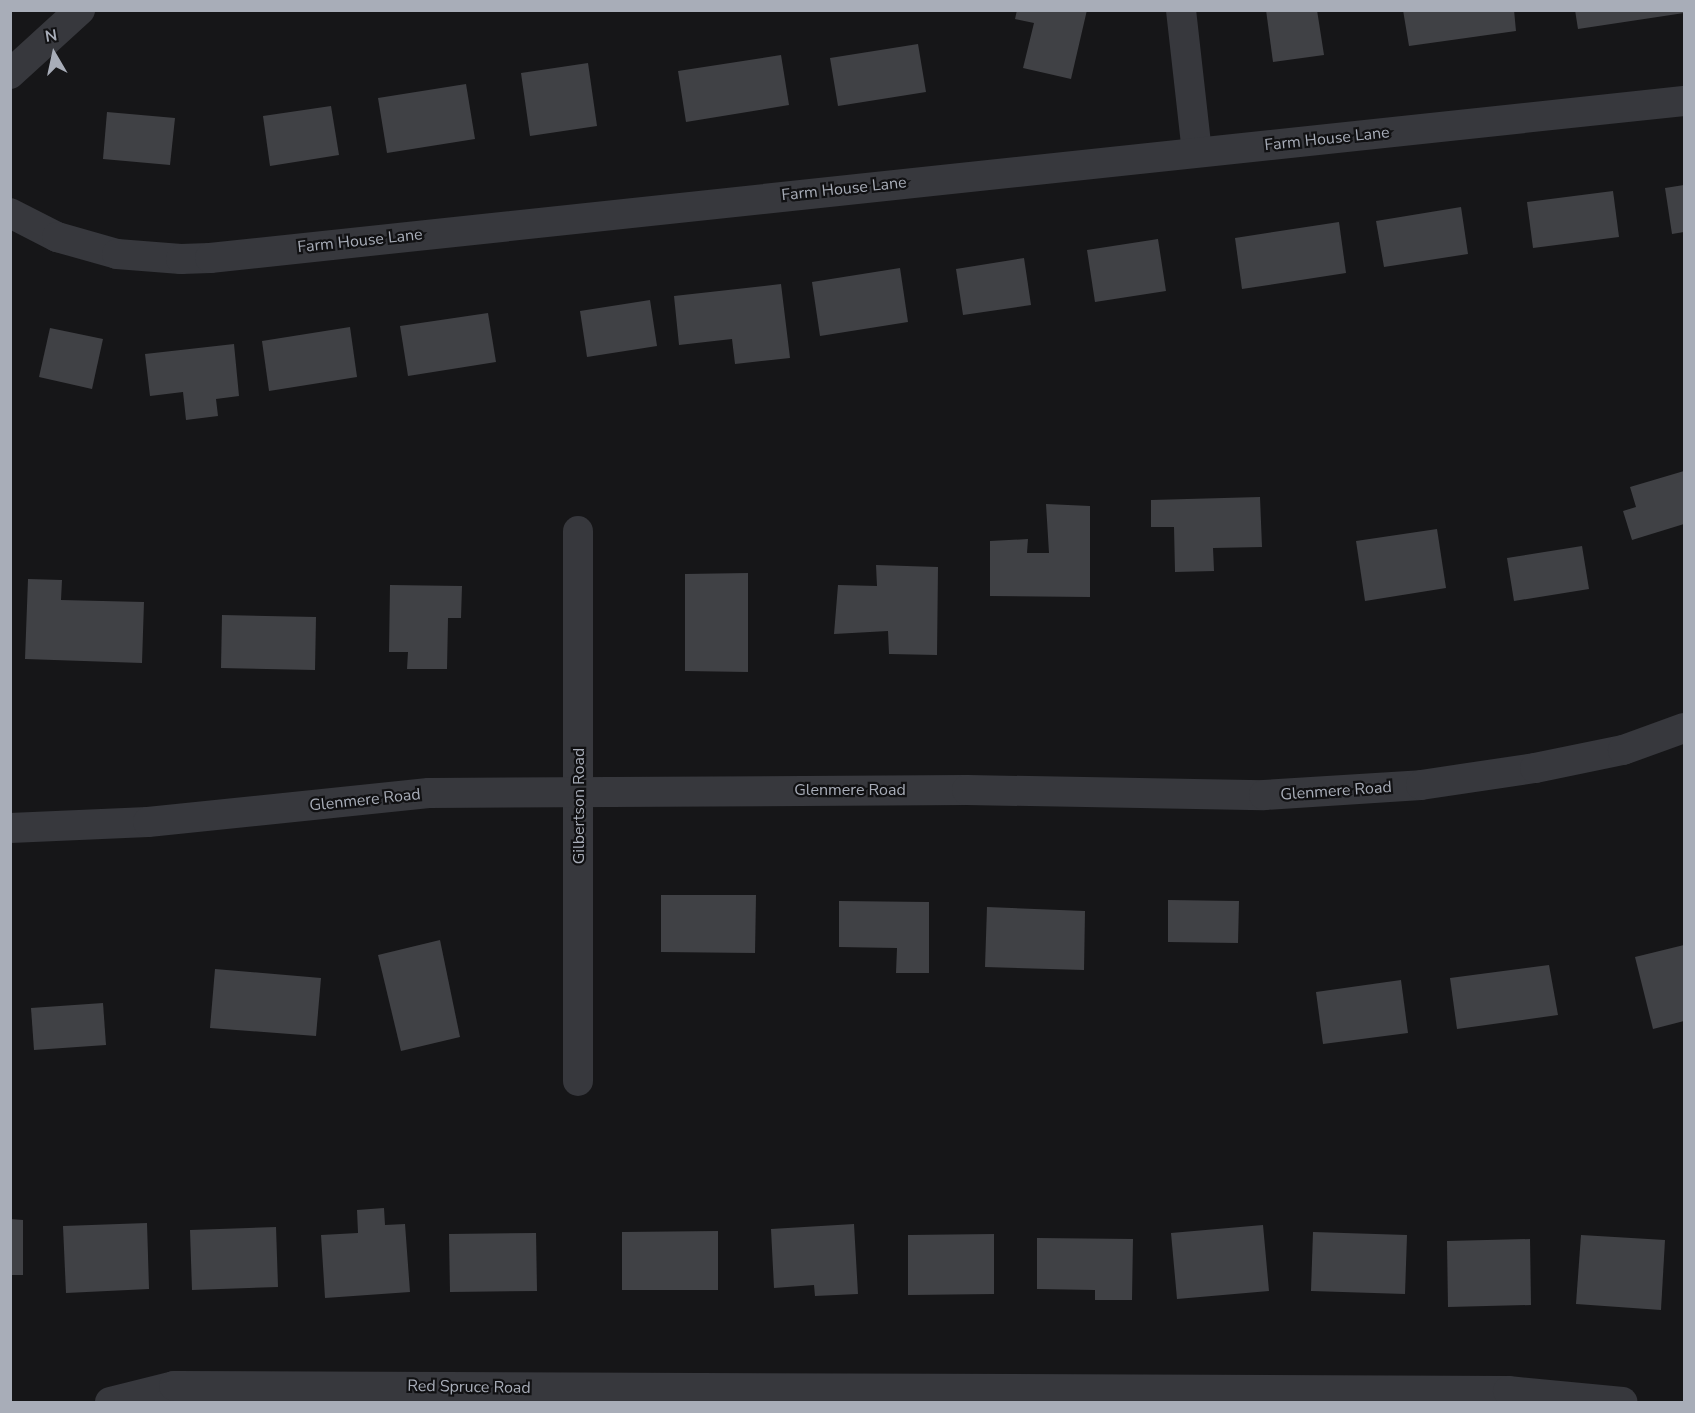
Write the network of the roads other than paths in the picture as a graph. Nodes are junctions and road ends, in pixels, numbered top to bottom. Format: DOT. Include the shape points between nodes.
graph roads {
  1 [pos="80,10"];
  2 [pos="1182,10"];
  3 [pos="10,74"];
  4 [pos="1684,101"];
  5 [pos="1197,152"];
  6 [pos="10,213"];
  7 [pos="578,531"];
  8 [pos="1684,728"];
  9 [pos="580,789"];
  10 [pos="10,828"];
  11 [pos="578,1081"];
  12 [pos="575,1396"];
  13 [pos="970,1396"];
  14 [pos="110,1402"];
  15 [pos="1622,1402"];
  1 -- 3 [label="street"];
  2 -- 5 [label="street"];
  4 -- 5 [label="street, Farm House Lane"];
  5 -- 6 [label="street, Farm House Lane" via="181,260 117,254 83,246"];
  7 -- 9 [label="street, Gilbertson Road"];
  8 -- 9 [label="street, Glenmere Road" via="1623,750 1523,769 1421,785 1264,795"];
  9 -- 10 [label="street, Glenmere Road" via="429,793 148,822"];
  9 -- 11 [label="street, Gilbertson Road"];
  12 -- 13 [label="street, Red Spruce Road"];
  12 -- 14 [label="street, Red Spruce Road" via="174,1386"];
  13 -- 15 [label="street, Red Spruce Road" via="1508,1391"];
}
